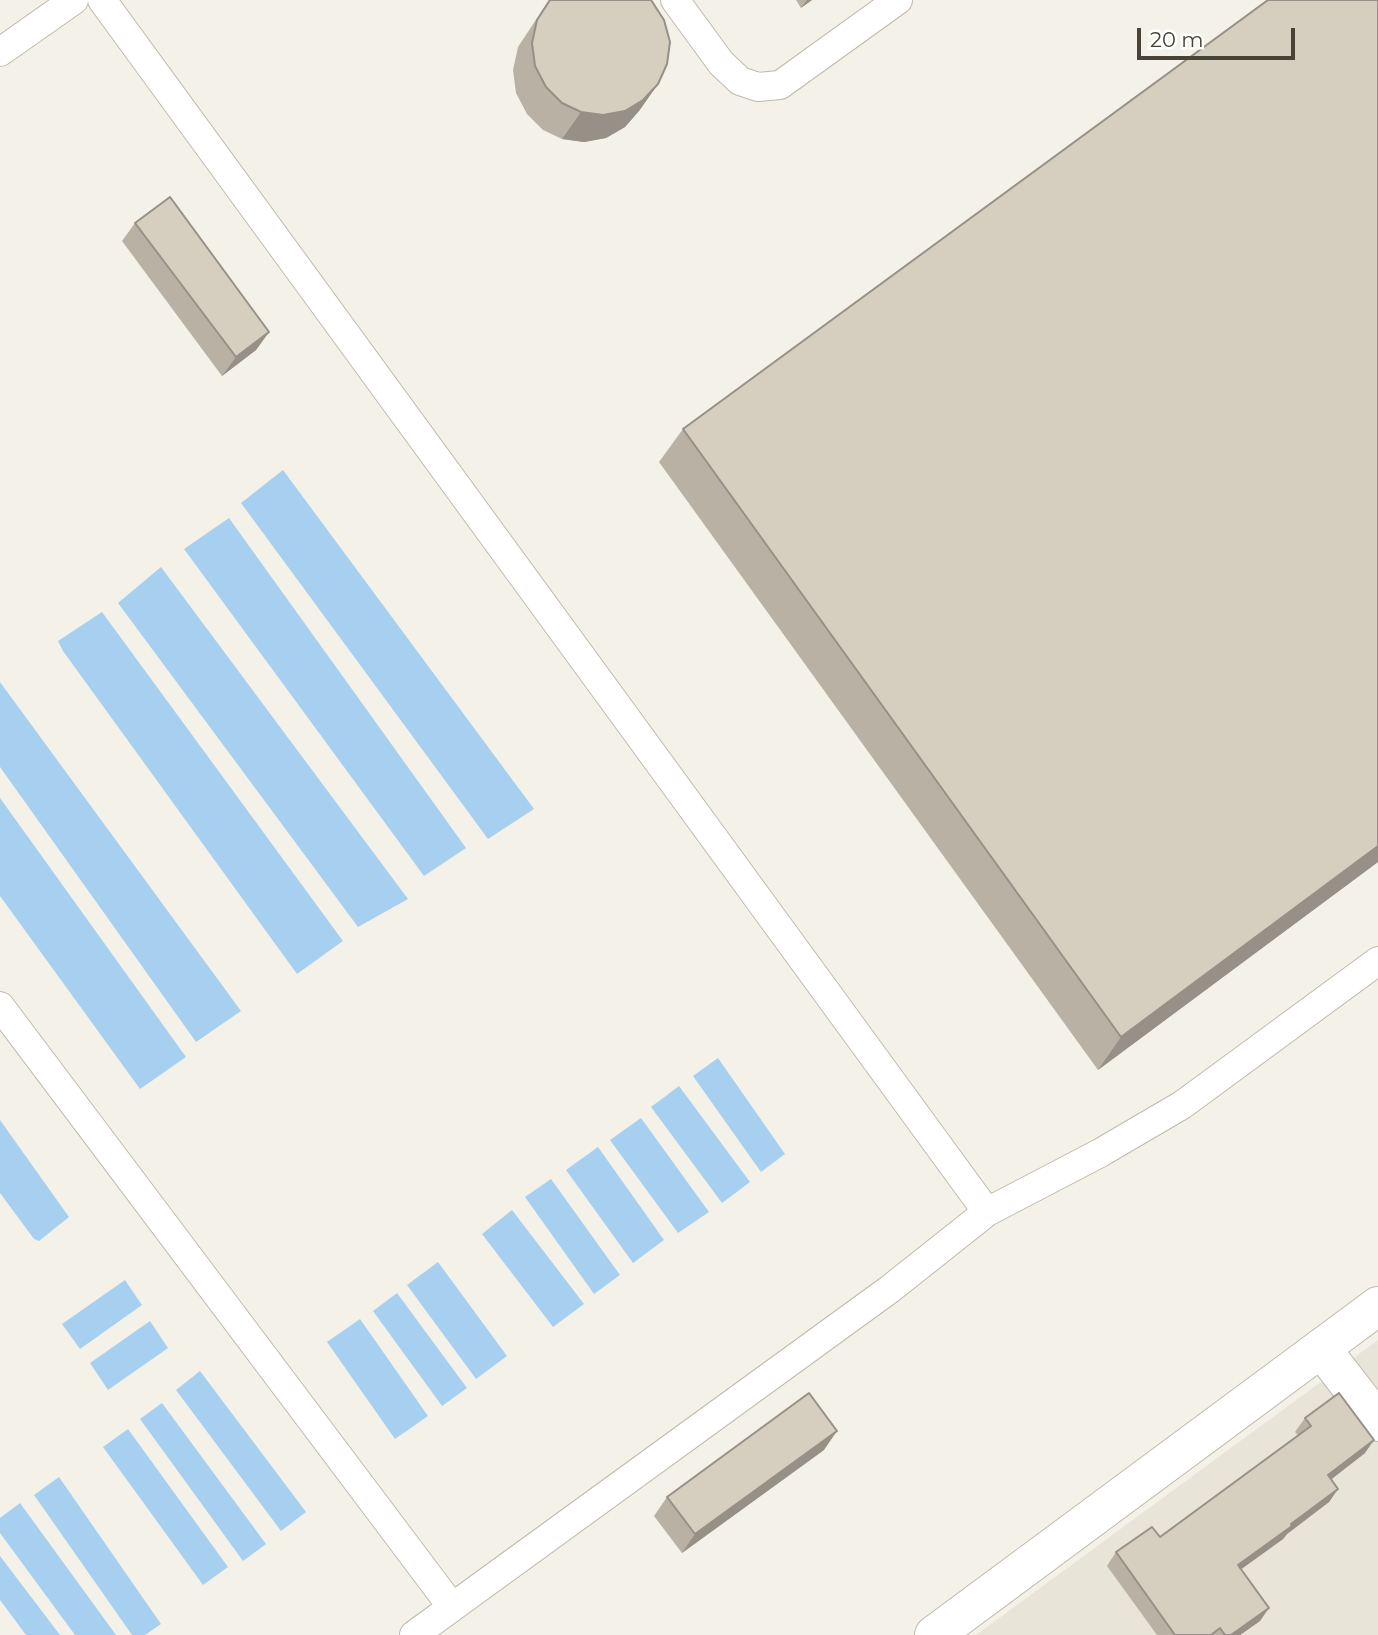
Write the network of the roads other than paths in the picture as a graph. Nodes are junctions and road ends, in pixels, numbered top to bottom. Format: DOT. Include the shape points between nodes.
graph roads {
  1 [pos="74,0"];
  2 [pos="102,0"];
  3 [pos="675,0"];
  4 [pos="898,0"];
  5 [pos="0,52"];
  6 [pos="1378,961"];
  7 [pos="0,1006"];
  8 [pos="987,1212"];
  9 [pos="1378,1306"];
  10 [pos="1321,1348"];
  11 [pos="1378,1422"];
  12 [pos="452,1606"];
  13 [pos="414,1635"];
  14 [pos="934,1635"];
  1 -- 5 [label="lane"];
  2 -- 8 [label="lane"];
  3 -- 4 [label="lane" via="721,63 740,81 758,86 780,85"];
  6 -- 8 [label="lane" via="1182,1105"];
  7 -- 12 [label="lane"];
  8 -- 12 [label="lane" via="890,1289"];
  9 -- 10 [label="street"];
  10 -- 11 [label="street"];
  10 -- 14 [label="street"];
  12 -- 13 [label="lane"];
}
